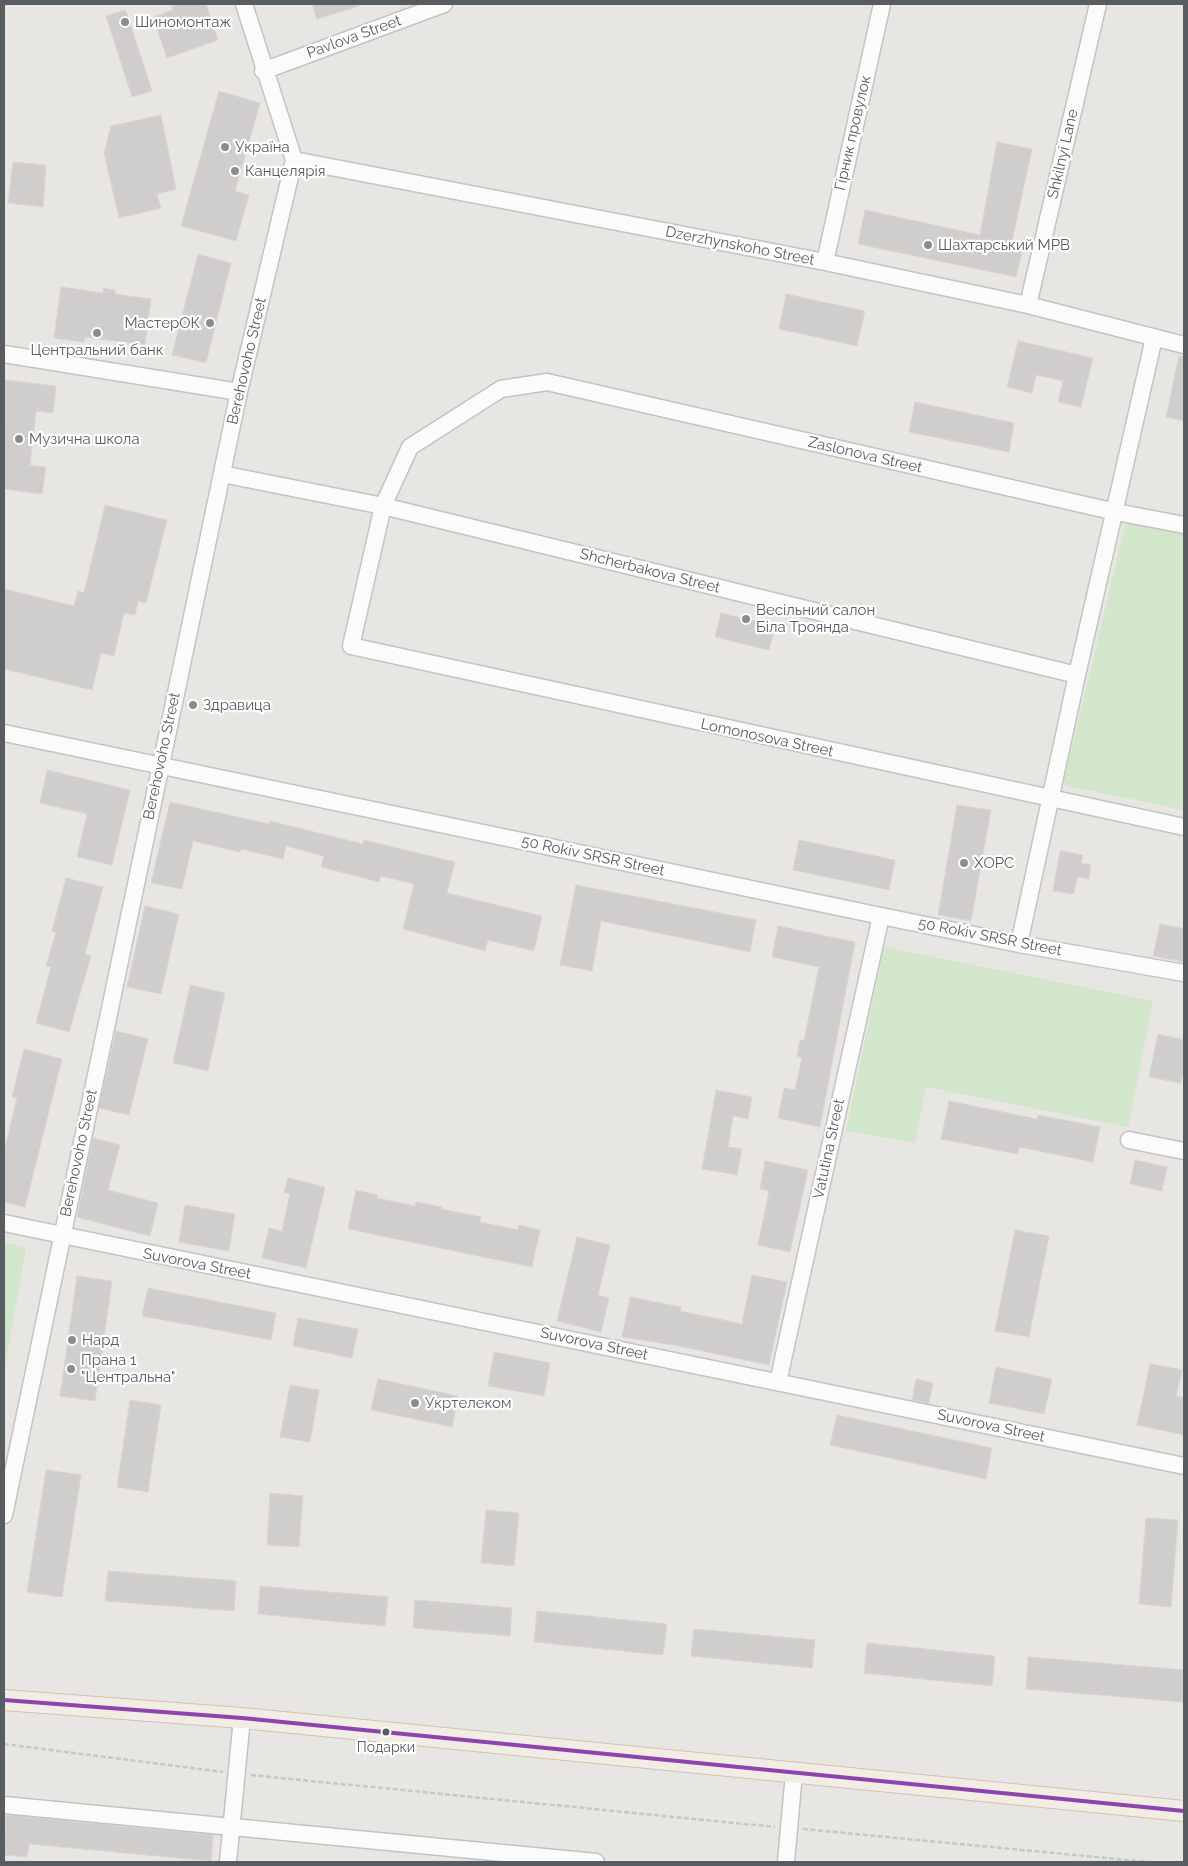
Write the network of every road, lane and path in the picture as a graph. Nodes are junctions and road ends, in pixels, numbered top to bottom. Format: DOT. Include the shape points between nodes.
graph roads {
  1 [pos="244,4"];
  2 [pos="444,4"];
  3 [pos="882,4"];
  4 [pos="1098,4"];
  5 [pos="263,71"];
  6 [pos="294,160"];
  7 [pos="825,262"];
  8 [pos="1028,305"];
  9 [pos="1154,338"];
  10 [pos="1184,345"];
  11 [pos="4,354"];
  12 [pos="239,392"];
  13 [pos="222,474"];
  14 [pos="383,506"];
  15 [pos="1116,512"];
  16 [pos="1184,525"];
  17 [pos="1077,675"];
  18 [pos="4,733"];
  19 [pos="160,766"];
  20 [pos="1050,800"];
  21 [pos="1184,827"];
  22 [pos="881,916"];
  23 [pos="1020,944"];
  24 [pos="1184,973"];
  25 [pos="1129,1140"];
  26 [pos="1184,1151"];
  27 [pos="4,1223"];
  28 [pos="61,1236"];
  29 [pos="778,1382"];
  30 [pos="1184,1466"];
  31 [pos="4,1515"];
  32 [pos="4,1700"];
  33 [pos="242,1718"];
  34 [pos="4,1744"];
  35 [pos="794,1773"];
  36 [pos="236,1774"];
  37 [pos="4,1805"];
  38 [pos="1184,1811"];
  39 [pos="231,1826"];
  40 [pos="790,1828"];
  41 [pos="537,1859"];
  42 [pos="228,1862"];
  43 [pos="596,1862"];
  44 [pos="786,1862"];
  45 [pos="1148,1862"];
  1 -- 5 [label="street"];
  2 -- 5 [label="street, Pavlova Street"];
  3 -- 7 [label="street, Гірник провулок"];
  4 -- 8 [label="street, Shkilnyi Lane"];
  5 -- 6 [label="street"];
  6 -- 7 [label="street, Dzerzhynskoho Street"];
  6 -- 12 [label="street, Berehovoho Street"];
  7 -- 8 [label="street, Dzerzhynskoho Street"];
  8 -- 9 [label="street, Dzerzhynskoho Street"];
  9 -- 10 [label="street, Dzerzhynskoho Street"];
  9 -- 15 [label="street"];
  11 -- 12 [label="street"];
  12 -- 13 [label="street, Berehovoho Street"];
  13 -- 14 [label="street, Shcherbakova Street"];
  13 -- 19 [label="street, Berehovoho Street"];
  14 -- 15 [label="street, Zaslonova Street" via="410,447 501,389 547,382"];
  14 -- 17 [label="street, Shcherbakova Street"];
  14 -- 20 [label="street, Lomonosova Street" via="351,646"];
  15 -- 16 [label="street, Zaslonova Street"];
  15 -- 17 [label="street"];
  17 -- 20 [label="street"];
  18 -- 19 [label="street, 50 Rokiv SRSR Street"];
  19 -- 22 [label="street, 50 Rokiv SRSR Street"];
  19 -- 28 [label="street, Berehovoho Street"];
  20 -- 21 [label="street, Lomonosova Street"];
  20 -- 23 [label="street"];
  22 -- 23 [label="street, 50 Rokiv SRSR Street"];
  22 -- 29 [label="street, Vatutina Street"];
  23 -- 24 [label="street, 50 Rokiv SRSR Street"];
  25 -- 26 [label="street"];
  27 -- 28 [label="street, Suvorova Street"];
  28 -- 29 [label="street, Suvorova Street"];
  28 -- 31 [label="street, Berehovoho Street"];
  29 -- 30 [label="street, Suvorova Street"];
  32 -- 33 [label="main road"];
  33 -- 35 [label="main road"];
  33 -- 36 [label="street"];
  34 -- 36 [label="path"];
  35 -- 38 [label="main road"];
  35 -- 40 [label="street"];
  36 -- 39 [label="street"];
  36 -- 40 [label="path"];
  37 -- 39 [label="street"];
  39 -- 41 [label="street"];
  39 -- 42 [label="street"];
  40 -- 44 [label="street"];
  40 -- 45 [label="path"];
  41 -- 43 [label="street"];
}
